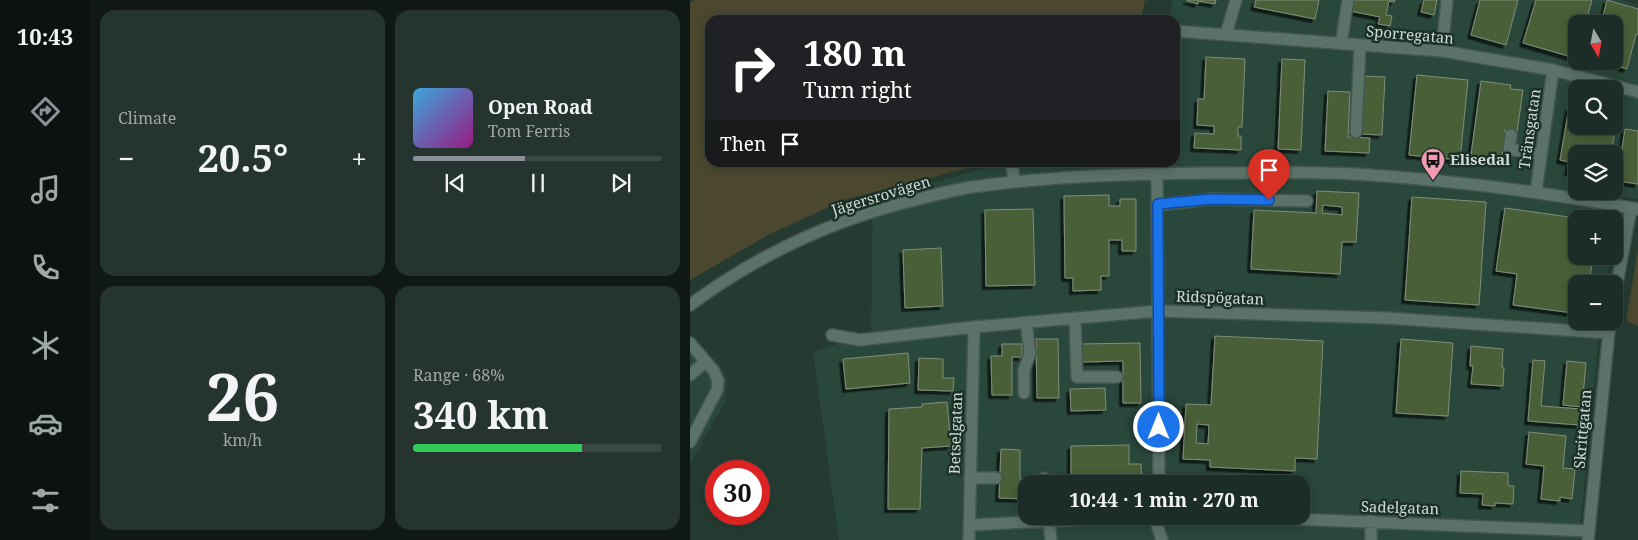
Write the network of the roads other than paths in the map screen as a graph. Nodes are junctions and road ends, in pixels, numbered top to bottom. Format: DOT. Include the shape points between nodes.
graph roads {
  1 [pos="1236,0"];
  2 [pos="1348,0"];
  3 [pos="1447,0"];
  4 [pos="1180,31"];
  5 [pos="1227,35"];
  6 [pos="1341,44"];
  7 [pos="1360,45"];
  8 [pos="1442,52"];
  9 [pos="1553,70"];
  10 [pos="1579,80"];
  11 [pos="1623,90"];
  12 [pos="1638,92"];
  13 [pos="1356,132"];
  14 [pos="1510,135"];
  15 [pos="1541,154"];
  16 [pos="1012,167"];
  17 [pos="1157,174"];
  18 [pos="1014,182"];
  19 [pos="1536,192"];
  20 [pos="1308,201"];
  21 [pos="1158,204"];
  22 [pos="1635,208"];
  23 [pos="1620,275"];
  24 [pos="690,305"];
  25 [pos="1158,311"];
  26 [pos="1074,319"];
  27 [pos="1026,323"];
  28 [pos="974,327"];
  29 [pos="1608,330"];
  30 [pos="1608,333"];
  31 [pos="832,335"];
  32 [pos="690,343"];
  33 [pos="705,362"];
  34 [pos="690,376"];
  35 [pos="1117,377"];
  36 [pos="1024,393"];
  37 [pos="690,442"];
  38 [pos="1159,475"];
  39 [pos="970,478"];
  40 [pos="996,478"];
  41 [pos="1310,520"];
  42 [pos="1018,521"];
  43 [pos="1371,522"];
  44 [pos="968,525"];
  45 [pos="1048,525"];
  46 [pos="1157,525"];
  47 [pos="1588,536"];
  48 [pos="969,540"];
  49 [pos="1051,540"];
  50 [pos="1162,540"];
  51 [pos="1370,540"];
  1 -- 5 [label="street"];
  2 -- 6 [label="street"];
  3 -- 8 [label="street"];
  4 -- 5 [label="street, Sporregatan"];
  5 -- 6 [label="street, Sporregatan"];
  6 -- 7 [label="street, Sporregatan"];
  7 -- 8 [label="street, Sporregatan"];
  7 -- 13 [label="street"];
  8 -- 9 [label="street, Sporregatan"];
  9 -- 10 [label="street, Sporregatan"];
  9 -- 15 [label="street, Tränsgatan"];
  11 -- 12 [label="street, Sporregatan"];
  14 -- 15 [label="street" via="1509,149"];
  15 -- 19 [label="street, Tränsgatan"];
  16 -- 18 [label="street"];
  17 -- 18 [label="street, Jägersrovägen"];
  17 -- 19 [label="street, Jägersrovägen" via="1352,174"];
  17 -- 21 [label="street"];
  18 -- 24 [label="street, Jägersrovägen" via="934,195 841,222 761,259"];
  19 -- 22 [label="street, Jägersrovägen"];
  20 -- 21 [label="street" via="1212,199"];
  21 -- 25 [label="street"];
  22 -- 23 [label="street"];
  25 -- 26 [label="street, Ridspögatan"];
  25 -- 30 [label="street, Ridspögatan" via="1387,318"];
  25 -- 38 [label="street"];
  26 -- 27 [label="street, Ridspögatan"];
  26 -- 35 [label="street" via="1077,377"];
  27 -- 28 [label="street, Ridspögatan"];
  27 -- 36 [label="street" via="1030,353 1024,370"];
  28 -- 31 [label="street, Ridspögatan" via="860,340"];
  28 -- 39 [label="street, Betselgatan"];
  29 -- 30 [label="street, Skrittgatan"];
  30 -- 47 [label="street, Skrittgatan"];
  32 -- 33 [label="street"];
  33 -- 34 [label="street"];
  33 -- 37 [label="street" via="718,381 717,390"];
  39 -- 40 [label="street"];
  39 -- 44 [label="street, Betselgatan"];
  41 -- 43 [label="street, Sadelgatan"];
  42 -- 44 [label="street"];
  43 -- 47 [label="street, Sadelgatan"];
  43 -- 51 [label="street"];
  44 -- 48 [label="street, Betselgatan"];
  45 -- 49 [label="street"];
  46 -- 50 [label="street"];
}
